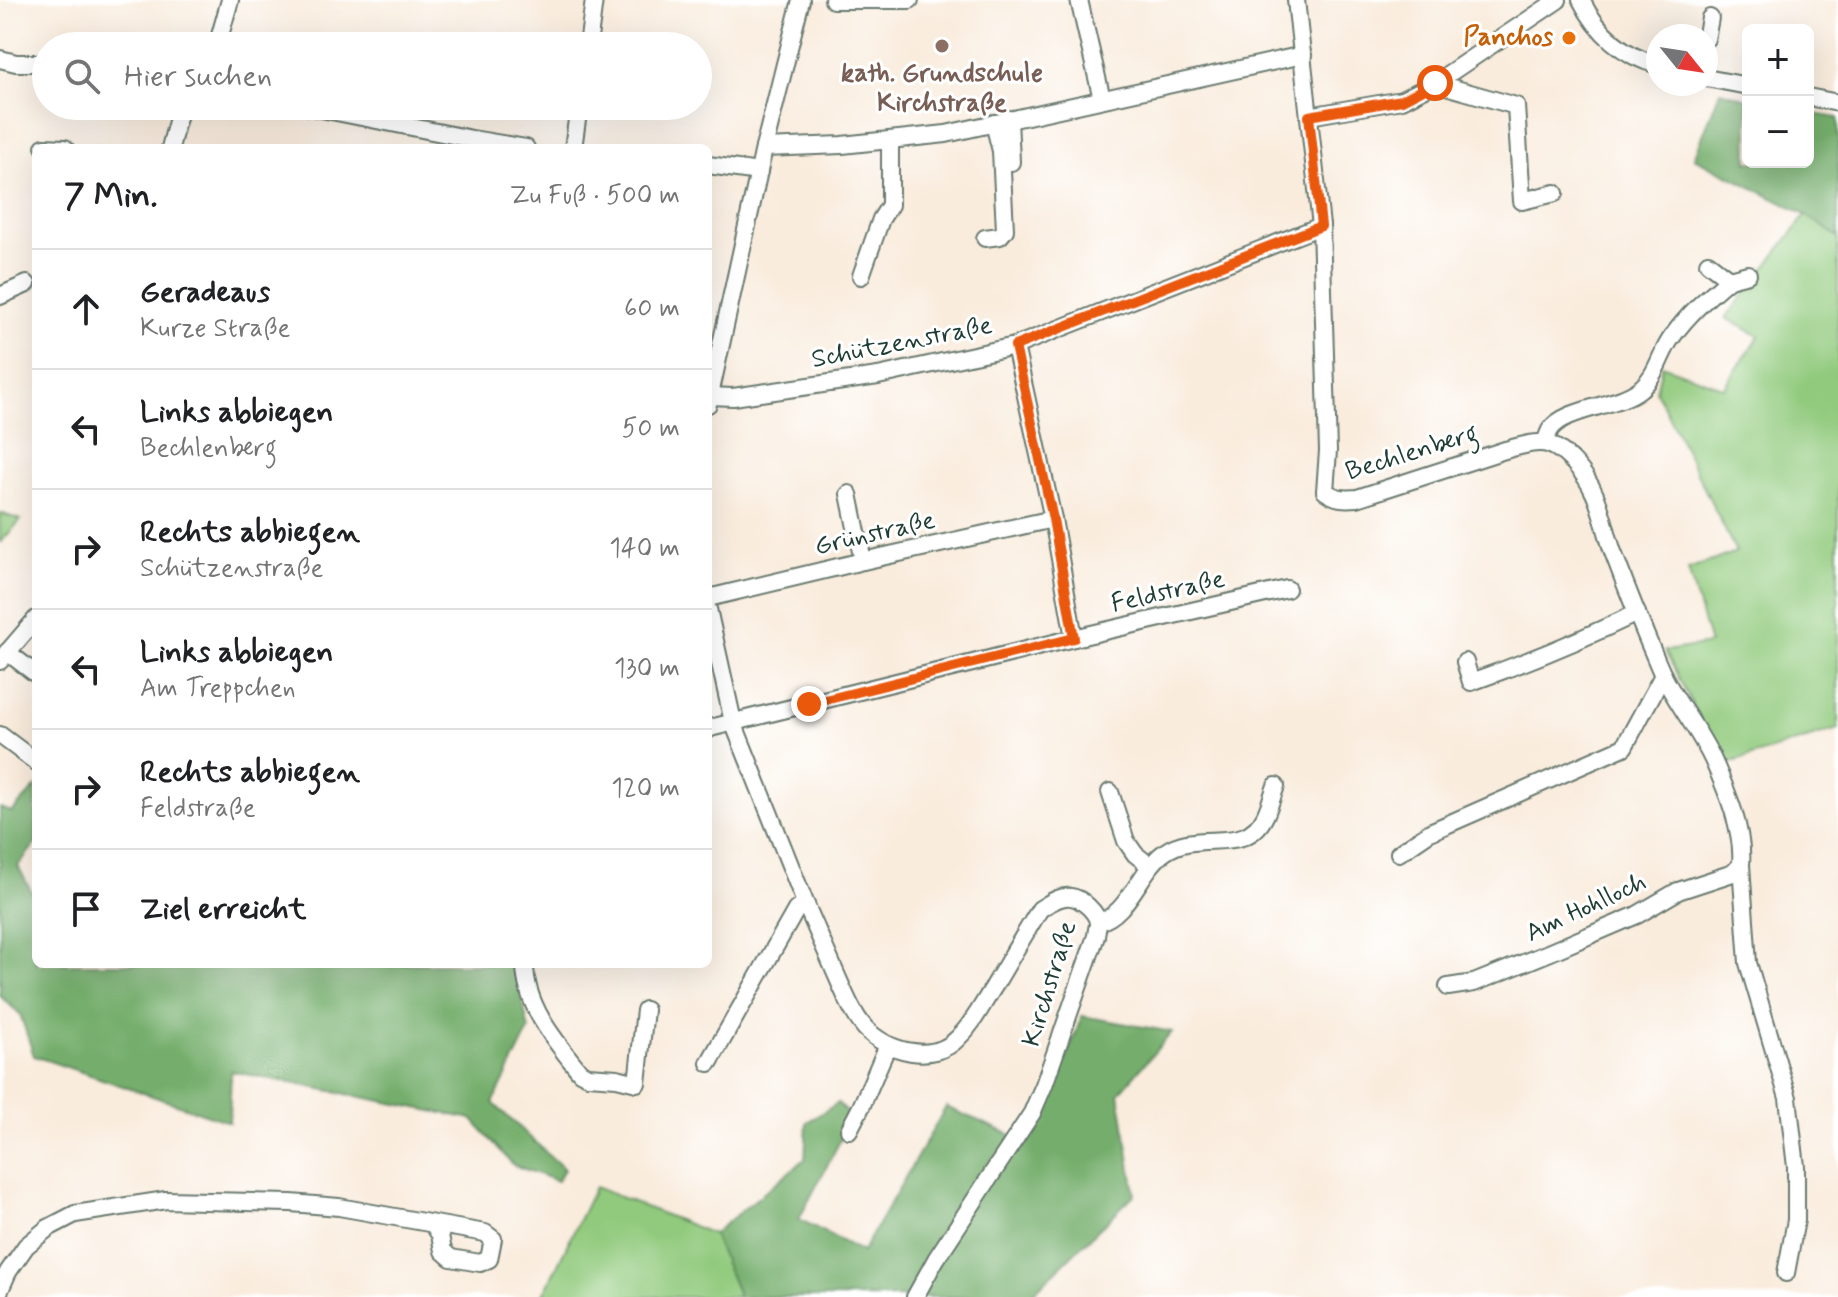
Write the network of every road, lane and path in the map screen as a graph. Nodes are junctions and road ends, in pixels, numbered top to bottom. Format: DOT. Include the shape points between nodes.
graph roads {
  1 [pos="230,0"];
  2 [pos="594,0"];
  3 [pos="801,0"];
  4 [pos="833,0"];
  5 [pos="910,0"];
  6 [pos="1079,0"];
  7 [pos="1296,0"];
  8 [pos="1558,0"];
  9 [pos="1581,0"];
  10 [pos="1710,18"];
  11 [pos="1709,24"];
  12 [pos="221,32"];
  13 [pos="590,32"];
  14 [pos="1303,55"];
  15 [pos="0,59"];
  16 [pos="1646,61"];
  17 [pos="32,63"];
  18 [pos="1718,80"];
  19 [pos="1435,83"];
  20 [pos="1742,85"];
  21 [pos="1814,98"];
  22 [pos="1102,99"];
  23 [pos="1838,103"];
  24 [pos="1309,116"];
  25 [pos="177,120"];
  26 [pos="376,120"];
  27 [pos="577,120"];
  28 [pos="1001,121"];
  29 [pos="890,140"];
  30 [pos="171,144"];
  31 [pos="502,144"];
  32 [pos="574,144"];
  33 [pos="764,148"];
  34 [pos="712,166"];
  35 [pos="759,172"];
  36 [pos="1555,193"];
  37 [pos="1321,226"];
  38 [pos="985,238"];
  39 [pos="1016,239"];
  40 [pos="1748,274"];
  41 [pos="861,276"];
  42 [pos="1729,279"];
  43 [pos="27,284"];
  44 [pos="0,296"];
  45 [pos="1706,298"];
  46 [pos="1015,346"];
  47 [pos="712,386"];
  48 [pos="712,400"];
  49 [pos="1545,442"];
  50 [pos="849,494"];
  51 [pos="1053,519"];
  52 [pos="863,561"];
  53 [pos="1287,589"];
  54 [pos="712,597"];
  55 [pos="1637,613"];
  56 [pos="32,624"];
  57 [pos="712,635"];
  58 [pos="1074,638"];
  59 [pos="4,656"];
  60 [pos="1465,662"];
  61 [pos="32,672"];
  62 [pos="1663,675"];
  63 [pos="733,722"];
  64 [pos="712,727"];
  65 [pos="0,735"];
  66 [pos="32,759"];
  67 [pos="1276,786"];
  68 [pos="1110,792"];
  69 [pos="1399,853"];
  70 [pos="1741,865"];
  71 [pos="1150,866"];
  72 [pos="806,905"];
  73 [pos="1098,922"];
  74 [pos="525,968"];
  75 [pos="1448,987"];
  76 [pos="645,1010"];
  77 [pos="888,1045"];
  78 [pos="709,1063"];
  79 [pos="849,1130"];
  80 [pos="433,1224"];
  81 [pos="1786,1273"];
  82 [pos="0,1290"];
  83 [pos="915,1297"];
  1 -- 12 [label="street"];
  2 -- 13 [label="street"];
  3 -- 33 [label="street"];
  4 -- 5 [label="street"];
  6 -- 22 [label="street"];
  7 -- 14 [label="street, Bechlenberg"];
  8 -- 19 [label="street"];
  9 -- 16 [label="street" via="1608,38"];
  10 -- 11 [label="street"];
  14 -- 22 [label="street"];
  14 -- 24 [label="street, Bechlenberg"];
  15 -- 17 [label="street"];
  18 -- 20 [label="street"];
  19 -- 24 [label="street" via="1402,100"];
  19 -- 36 [label="street" via="1516,106 1522,201"];
  21 -- 23 [label="street"];
  22 -- 28 [label="street"];
  24 -- 37 [label="street, Bechlenberg"];
  25 -- 30 [label="street"];
  26 -- 31 [label="street"];
  27 -- 32 [label="street"];
  28 -- 29 [label="street"];
  28 -- 38 [label="street" via="1005,230"];
  28 -- 39 [label="street"];
  29 -- 33 [label="street"];
  29 -- 41 [label="street" via="890,205"];
  33 -- 35 [label="street"];
  34 -- 35 [label="street"];
  35 -- 47 [label="street"];
  37 -- 46 [label="street, Schützenstraße"];
  37 -- 49 [label="street, Bechlenberg" via="1325,491 1341,499 1357,498 1470,460"];
  40 -- 42 [label="street"];
  42 -- 45 [label="street"];
  42 -- 45 [label="street" via="1708,263"];
  43 -- 44 [label="street"];
  45 -- 49 [label="street" via="1671,338 1638,391 1566,419 1551,428"];
  46 -- 48 [label="street, Schützenstraße" via="878,376"];
  46 -- 51 [label="street"];
  49 -- 55 [label="street" via="1573,462 1597,495"];
  50 -- 52 [label="street"];
  51 -- 52 [label="street, Grünstraße"];
  51 -- 58 [label="street"];
  52 -- 54 [label="street, Grünstraße"];
  53 -- 58 [label="street, Feldstraße"];
  55 -- 60 [label="street" via="1471,682"];
  55 -- 62 [label="street"];
  56 -- 59 [label="street"];
  57 -- 63 [label="street"];
  58 -- 63 [label="street, Feldstraße"];
  59 -- 61 [label="street"];
  62 -- 69 [label="street" via="1624,747 1430,832"];
  62 -- 70 [label="street" via="1712,758 1736,822"];
  63 -- 64 [label="street, Feldstraße"];
  63 -- 72 [label="street"];
  65 -- 66 [label="street"];
  67 -- 71 [label="street" via="1255,830 1240,839 1181,844"];
  68 -- 71 [label="street" via="1126,841"];
  70 -- 75 [label="street, Am Hohlloch" via="1548,953 1474,983"];
  70 -- 81 [label="street" via="1748,963 1788,1098 1796,1167 1796,1220"];
  71 -- 73 [label="street" via="1117,913"];
  72 -- 77 [label="street" via="851,1006 864,1027"];
  72 -- 78 [label="street" via="796,910"];
  73 -- 77 [label="street, Kirchstraße" via="1083,902 1072,896 1058,898 1040,909 957,1040 932,1052"];
  73 -- 83 [label="street, Kirchstraße" via="1032,1113"];
  74 -- 76 [label="street" via="528,990 547,1029 588,1076 637,1083"];
  77 -- 79 [label="street"];
  80 -- 82 [label="street" via="339,1207 166,1200 75,1214 48,1228 26,1246"];
}
